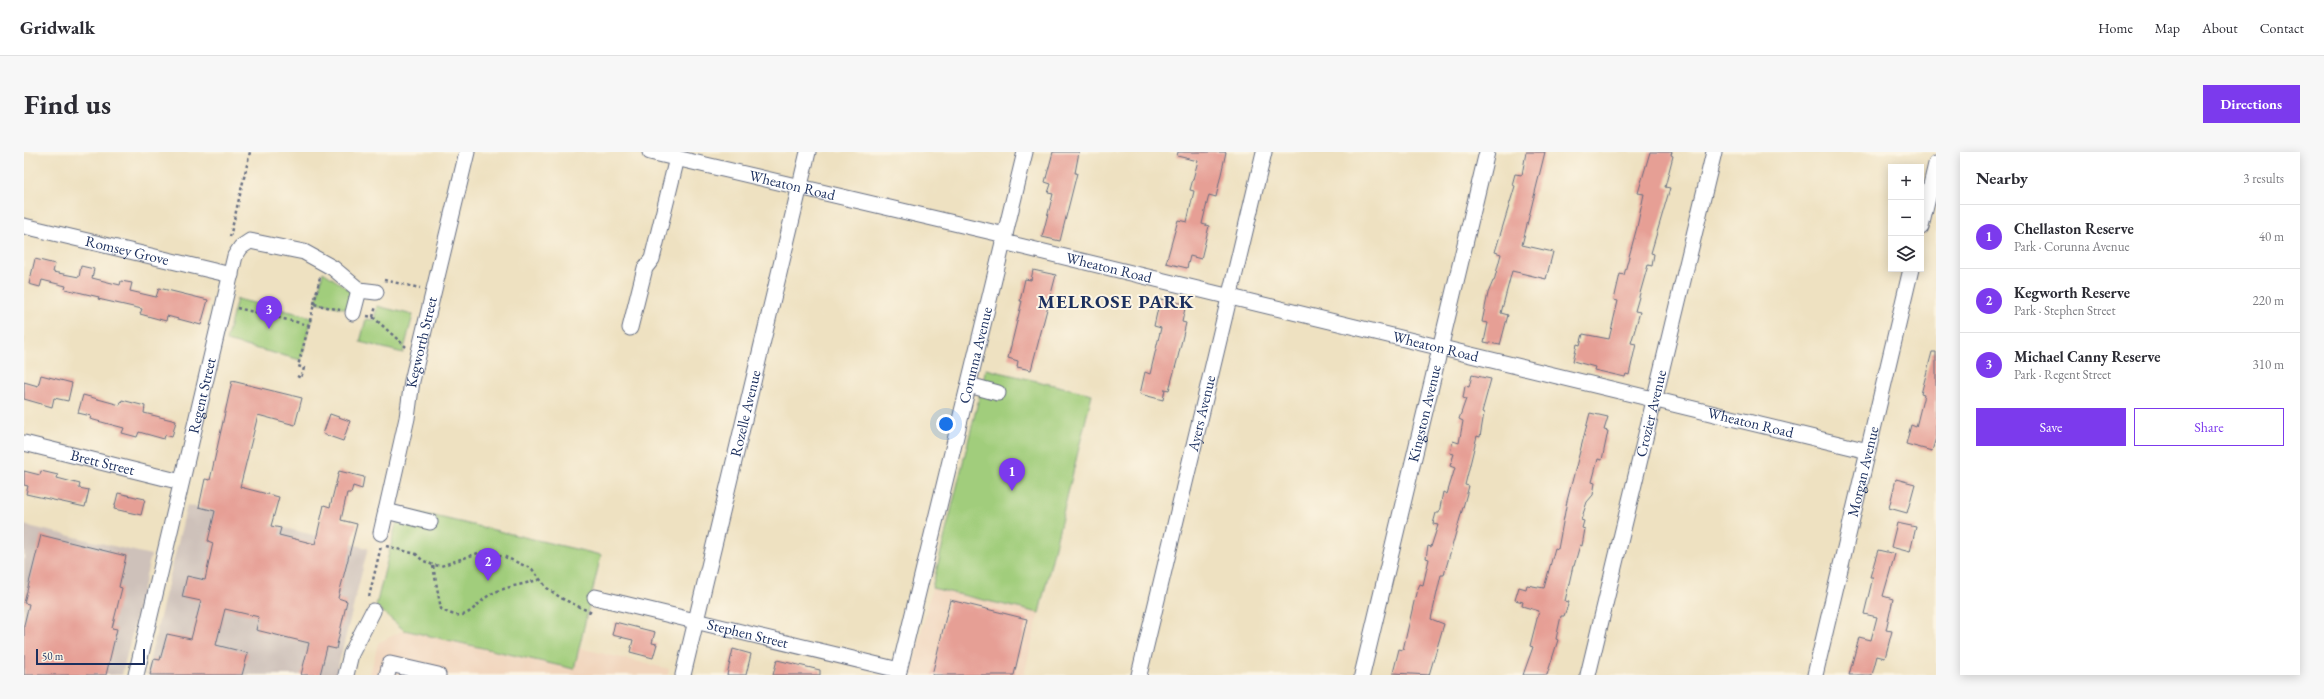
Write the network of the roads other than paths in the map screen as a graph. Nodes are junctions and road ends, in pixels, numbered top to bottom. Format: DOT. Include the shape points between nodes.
graph roads {
  1 [pos="466,152"];
  2 [pos="650,152"];
  3 [pos="808,152"];
  4 [pos="1025,152"];
  5 [pos="1264,152"];
  6 [pos="1487,152"];
  7 [pos="1714,152"];
  8 [pos="677,158"];
  9 [pos="1936,164"];
  10 [pos="800,186"];
  11 [pos="1924,215"];
  12 [pos="24,226"];
  13 [pos="1004,238"];
  14 [pos="1910,272"];
  15 [pos="231,275"];
  16 [pos="359,290"];
  17 [pos="378,292"];
  18 [pos="1229,297"];
  19 [pos="353,313"];
  20 [pos="630,328"];
  21 [pos="1440,347"];
  22 [pos="969,385"];
  23 [pos="998,393"];
  24 [pos="1655,399"];
  25 [pos="24,443"];
  26 [pos="1868,451"];
  27 [pos="181,482"];
  28 [pos="386,512"];
  29 [pos="430,522"];
  30 [pos="381,539"];
  31 [pos="595,597"];
  32 [pos="373,611"];
  33 [pos="696,620"];
  34 [pos="899,672"];
  35 [pos="136,675"];
  36 [pos="346,675"];
  37 [pos="387,675"];
  38 [pos="438,675"];
  39 [pos="683,675"];
  40 [pos="1139,675"];
  41 [pos="1362,675"];
  42 [pos="1588,675"];
  43 [pos="1815,675"];
  1 -- 28 [label="street, Kegworth Street" via="412,381 407,418"];
  2 -- 8 [label="street, Wheaton Road"];
  3 -- 10 [label="street, Rozelle Avenue"];
  4 -- 13 [label="street, Corunna Avenue"];
  5 -- 18 [label="street, Ayers Avenue"];
  6 -- 21 [label="street, Kingston Avenue"];
  7 -- 24 [label="street, Crozier Avenue"];
  8 -- 10 [label="street, Wheaton Road"];
  8 -- 20 [label="street" via="652,259 645,268"];
  9 -- 11 [label="street"];
  10 -- 13 [label="street, Wheaton Road"];
  10 -- 33 [label="street, Rozelle Avenue"];
  12 -- 15 [label="street, Romsey Grove"];
  13 -- 18 [label="street, Wheaton Road"];
  13 -- 22 [label="street, Corunna Avenue"];
  14 -- 26 [label="street, Morgan Avenue"];
  15 -- 16 [label="street, Regent Street" via="235,256 250,241 304,252 349,280"];
  15 -- 27 [label="street, Regent Street"];
  16 -- 17 [label="street"];
  16 -- 19 [label="street"];
  18 -- 21 [label="street, Wheaton Road"];
  18 -- 40 [label="street, Ayers Avenue"];
  21 -- 24 [label="street, Wheaton Road"];
  21 -- 41 [label="street, Kingston Avenue"];
  22 -- 23 [label="street"];
  22 -- 34 [label="street, Corunna Avenue"];
  24 -- 26 [label="street, Wheaton Road"];
  24 -- 42 [label="street, Crozier Avenue"];
  25 -- 27 [label="street, Brett Street"];
  26 -- 43 [label="street, Morgan Avenue"];
  27 -- 35 [label="street, Regent Street"];
  28 -- 29 [label="street"];
  28 -- 30 [label="street, Kegworth Street"];
  31 -- 33 [label="street, Stephen Street"];
  32 -- 36 [label="street" via="351,654"];
  33 -- 34 [label="street, Stephen Street"];
  33 -- 39 [label="street, Rozelle Avenue"];
  37 -- 38 [label="street" via="390,664"];
}
